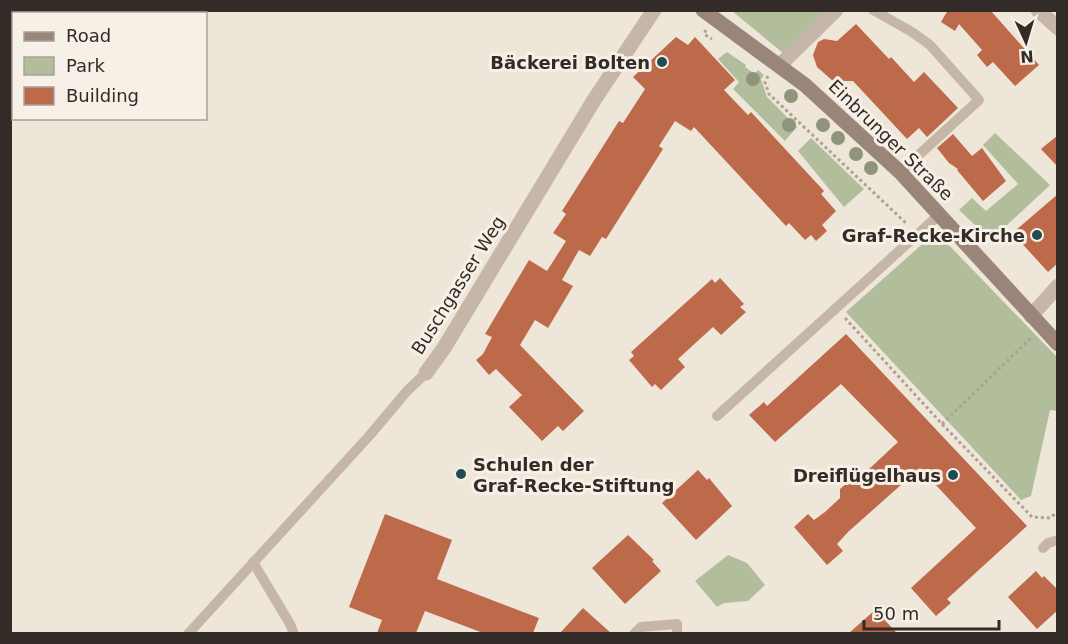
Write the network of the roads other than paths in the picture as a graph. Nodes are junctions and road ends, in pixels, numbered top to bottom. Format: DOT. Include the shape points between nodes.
graph roads {
  1 [pos="654,10"];
  2 [pos="836,10"];
  3 [pos="873,10"];
  4 [pos="1038,10"];
  5 [pos="708,14"];
  6 [pos="1058,28"];
  7 [pos="775,70"];
  8 [pos="900,172"];
  9 [pos="940,214"];
  10 [pos="1058,286"];
  11 [pos="1031,316"];
  12 [pos="1058,344"];
  13 [pos="426,374"];
  14 [pos="717,416"];
  15 [pos="1058,540"];
  16 [pos="1043,548"];
  17 [pos="253,562"];
  18 [pos="677,629"];
  19 [pos="188,633"];
  20 [pos="294,633"];
  21 [pos="634,633"];
  1 -- 13 [label="street, Buschgasser Weg" via="594,100"];
  2 -- 7 [label="street"];
  3 -- 8 [label="lane" via="930,45 979,100"];
  4 -- 6 [label="street"];
  5 -- 7 [label="street, Einbrunger Straße"];
  7 -- 8 [label="street, Einbrunger Straße" via="831,107"];
  8 -- 9 [label="street, Einbrunger Straße"];
  9 -- 11 [label="street, Einbrunger Straße"];
  9 -- 14 [label="lane"];
  10 -- 11 [label="street"];
  11 -- 12 [label="street, Einbrunger Straße"];
  13 -- 17 [label="lane, Buschgasser Weg"];
  15 -- 16 [label="lane"];
  17 -- 19 [label="lane, Buschgasser Weg"];
  17 -- 20 [label="lane"];
  18 -- 21 [label="lane" via="641,627"];
}
